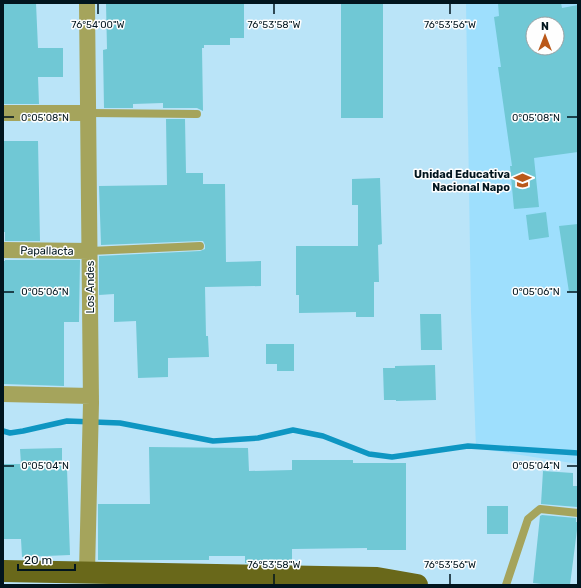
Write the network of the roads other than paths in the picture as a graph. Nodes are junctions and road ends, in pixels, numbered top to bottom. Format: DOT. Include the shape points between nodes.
graph roads {
  1 [pos="87,3"];
  2 [pos="3,113"];
  3 [pos="89,113"];
  4 [pos="197,114"];
  5 [pos="200,246"];
  6 [pos="3,250"];
  7 [pos="90,251"];
  8 [pos="3,394"];
  9 [pos="91,400"];
  10 [pos="578,513"];
  11 [pos="3,571"];
  12 [pos="87,572"];
  13 [pos="138,579"];
  14 [pos="161,580"];
  15 [pos="375,581"];
  16 [pos="417,585"];
  17 [pos="506,585"];
  1 -- 3 [label="street, Los Andes"];
  2 -- 3 [label="street"];
  3 -- 4 [label="lane"];
  3 -- 7 [label="street, Los Andes"];
  5 -- 7 [label="lane"];
  6 -- 7 [label="street, Papallacta"];
  7 -- 9 [label="street, Los Andes"];
  8 -- 9 [label="street"];
  9 -- 12 [label="street, Los Andes"];
  10 -- 17 [label="lane" via="540,509 528,519"];
  11 -- 12 [label="highway"];
  12 -- 13 [label="highway"];
  13 -- 14 [label="highway"];
  14 -- 15 [label="highway"];
  15 -- 16 [label="highway"];
}
